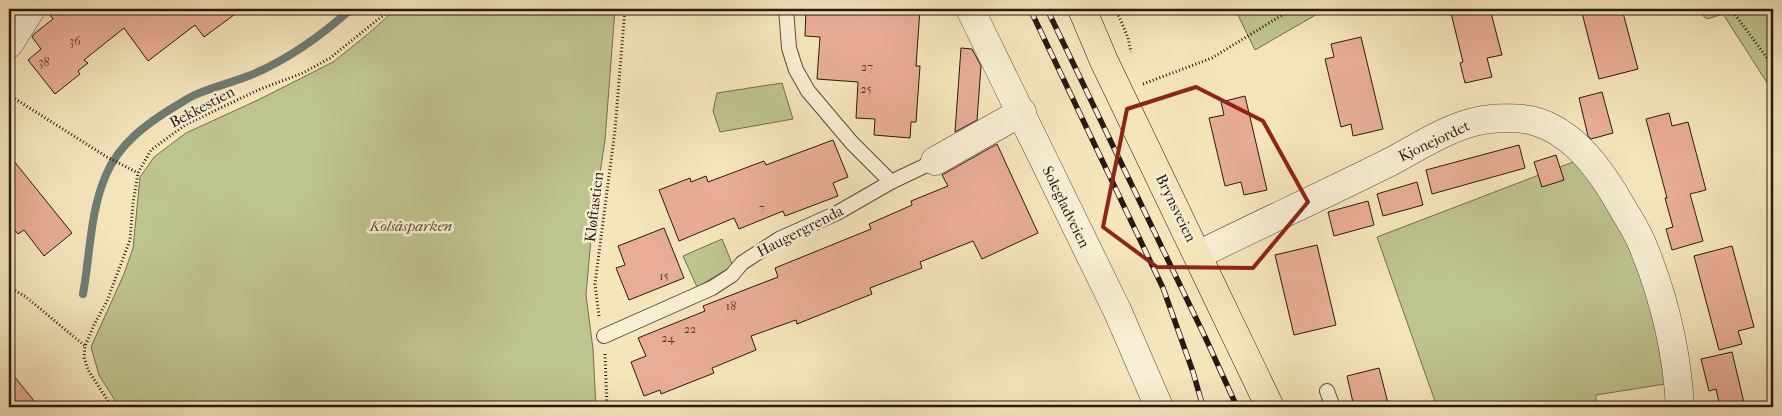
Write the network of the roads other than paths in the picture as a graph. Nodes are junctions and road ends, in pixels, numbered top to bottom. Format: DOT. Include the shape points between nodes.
graph roads {
  1 [pos="31,9"];
  2 [pos="786,9"];
  3 [pos="970,9"];
  4 [pos="1082,9"];
  5 [pos="9,44"];
  6 [pos="1022,112"];
  7 [pos="935,161"];
  8 [pos="891,182"];
  9 [pos="1198,255"];
  10 [pos="604,336"];
  11 [pos="1327,391"];
  12 [pos="1159,407"];
  13 [pos="1270,407"];
  14 [pos="1333,407"];
  15 [pos="1680,407"];
  1 -- 5 [label="street"];
  2 -- 8 [label="lane" via="789,48 808,91"];
  3 -- 6 [label="street, Solegladveien"];
  4 -- 9 [label="main road, Brynsveien"];
  6 -- 7 [label="street, Haugergrenda"];
  6 -- 12 [label="street, Solegladveien" via="1117,310"];
  7 -- 8 [label="lane, Haugergrenda"];
  8 -- 10 [label="lane, Haugergrenda" via="755,253 732,275 712,288"];
  9 -- 13 [label="main road, Brynsveien"];
  9 -- 15 [label="street, Kjonejordet" via="1442,134 1478,120 1510,118 1543,124 1579,148 1599,170 1643,244 1673,345"];
  11 -- 14 [label="lane"];
}
